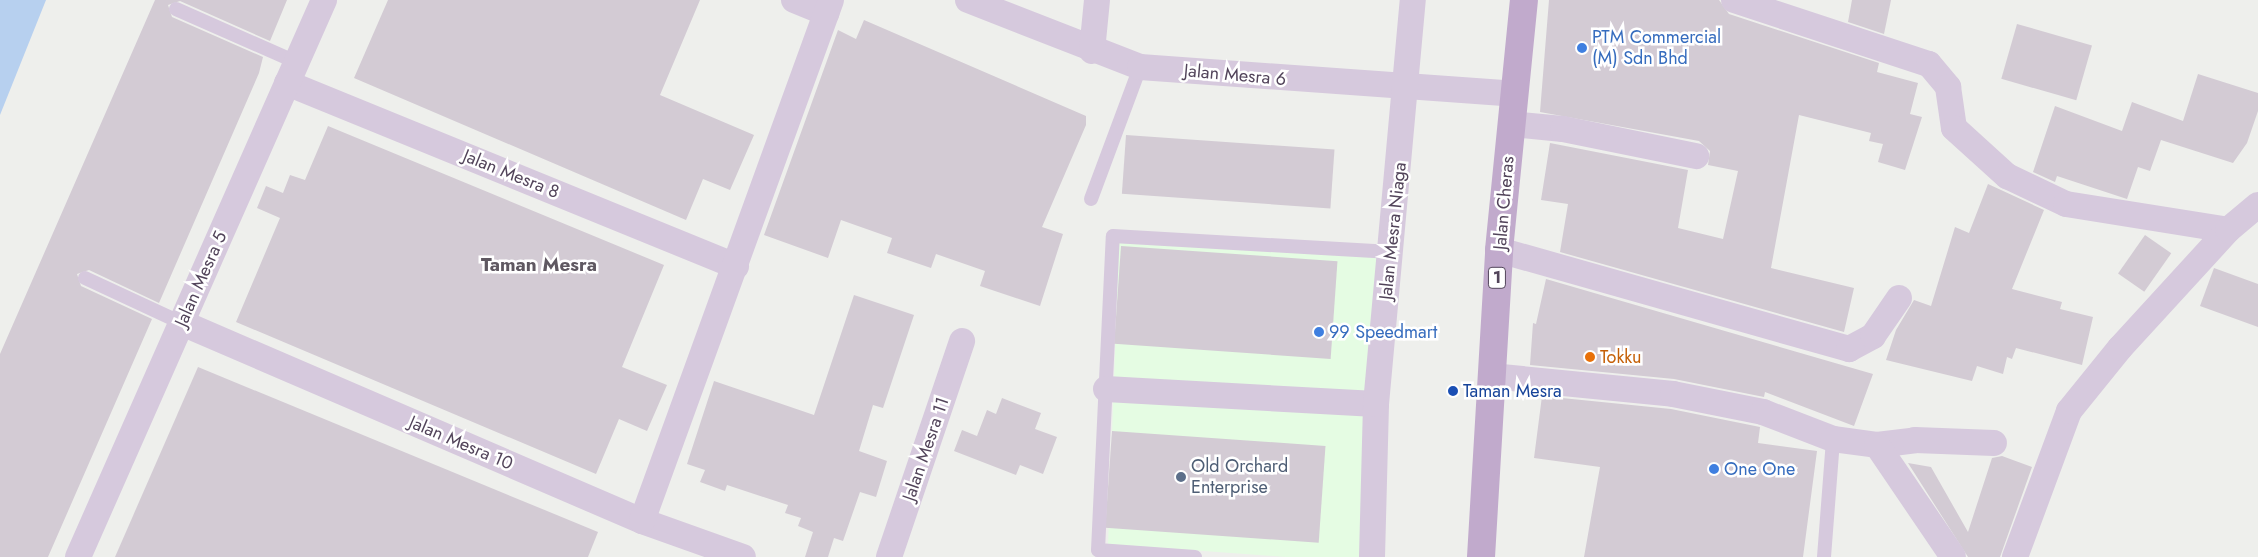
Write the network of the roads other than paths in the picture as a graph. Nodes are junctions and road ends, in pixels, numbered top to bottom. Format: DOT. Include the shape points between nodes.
graph roads {
  1 [pos="324,0"];
  2 [pos="794,0"];
  3 [pos="968,0"];
  4 [pos="1097,0"];
  5 [pos="1413,0"];
  6 [pos="1524,0"];
  7 [pos="1734,0"];
  8 [pos="828,7"];
  9 [pos="176,9"];
  10 [pos="1092,51"];
  11 [pos="1140,67"];
  12 [pos="292,72"];
  13 [pos="1407,88"];
  14 [pos="1514,94"];
  15 [pos="1512,124"];
  16 [pos="1696,156"];
  17 [pos="1090,199"];
  18 [pos="2258,205"];
  19 [pos="2228,230"];
  20 [pos="1499,250"];
  21 [pos="1392,252"];
  22 [pos="736,266"];
  23 [pos="85,278"];
  24 [pos="1899,298"];
  25 [pos="182,323"];
  26 [pos="962,341"];
  27 [pos="1491,376"];
  28 [pos="1106,389"];
  29 [pos="1376,404"];
  30 [pos="1833,439"];
  31 [pos="1994,443"];
  32 [pos="1877,445"];
  33 [pos="642,521"];
  34 [pos="78,557"];
  35 [pos="743,557"];
  36 [pos="889,557"];
  37 [pos="1195,557"];
  38 [pos="1372,557"];
  39 [pos="1481,557"];
  40 [pos="1824,557"];
  41 [pos="1953,557"];
  42 [pos="2015,557"];
  1 -- 12 [label="street, Jalan Mesra 5"];
  2 -- 8 [label="street"];
  3 -- 10 [label="street, Jalan Mesra 6"];
  4 -- 10 [label="street"];
  5 -- 13 [label="street, Jalan Mesra Niaga"];
  6 -- 14 [label="main road, Jalan Cheras / 1"];
  7 -- 19 [label="street" via="1929,64 1948,87 1954,128 2007,176 2066,204"];
  8 -- 22 [label="street"];
  9 -- 12 [label="lane"];
  10 -- 11 [label="street, Jalan Mesra 6"];
  11 -- 13 [label="street, Jalan Mesra 6"];
  11 -- 17 [label="lane"];
  12 -- 22 [label="street, Jalan Mesra 8"];
  12 -- 25 [label="street, Jalan Mesra 5"];
  13 -- 14 [label="street, Jalan Mesra 6"];
  13 -- 21 [label="street, Jalan Mesra Niaga"];
  14 -- 15 [label="main road, Jalan Cheras / 1"];
  15 -- 16 [label="street" via="1563,129"];
  15 -- 20 [label="main road, Jalan Cheras / 1"];
  18 -- 19 [label="street"];
  19 -- 42 [label="street" via="2120,348 2070,411"];
  20 -- 24 [label="street" via="1849,348 1873,336"];
  20 -- 27 [label="main road, Jalan Cheras / 1"];
  21 -- 28 [label="lane" via="1113,236"];
  21 -- 29 [label="street, Jalan Mesra Niaga"];
  22 -- 33 [label="street"];
  23 -- 25 [label="lane"];
  25 -- 33 [label="street, Jalan Mesra 10"];
  25 -- 34 [label="street, Jalan Mesra 5"];
  26 -- 36 [label="street, Jalan Mesra 11"];
  27 -- 30 [label="street" via="1672,394 1763,412"];
  27 -- 39 [label="main road, Jalan Cheras / 1"];
  28 -- 29 [label="street"];
  28 -- 37 [label="lane" via="1098,550"];
  29 -- 38 [label="street, Jalan Mesra Niaga"];
  30 -- 32 [label="street"];
  30 -- 40 [label="lane"];
  31 -- 32 [label="street" via="1914,440"];
  32 -- 41 [label="street"];
  33 -- 35 [label="street, Jalan Mesra 10"];
}
